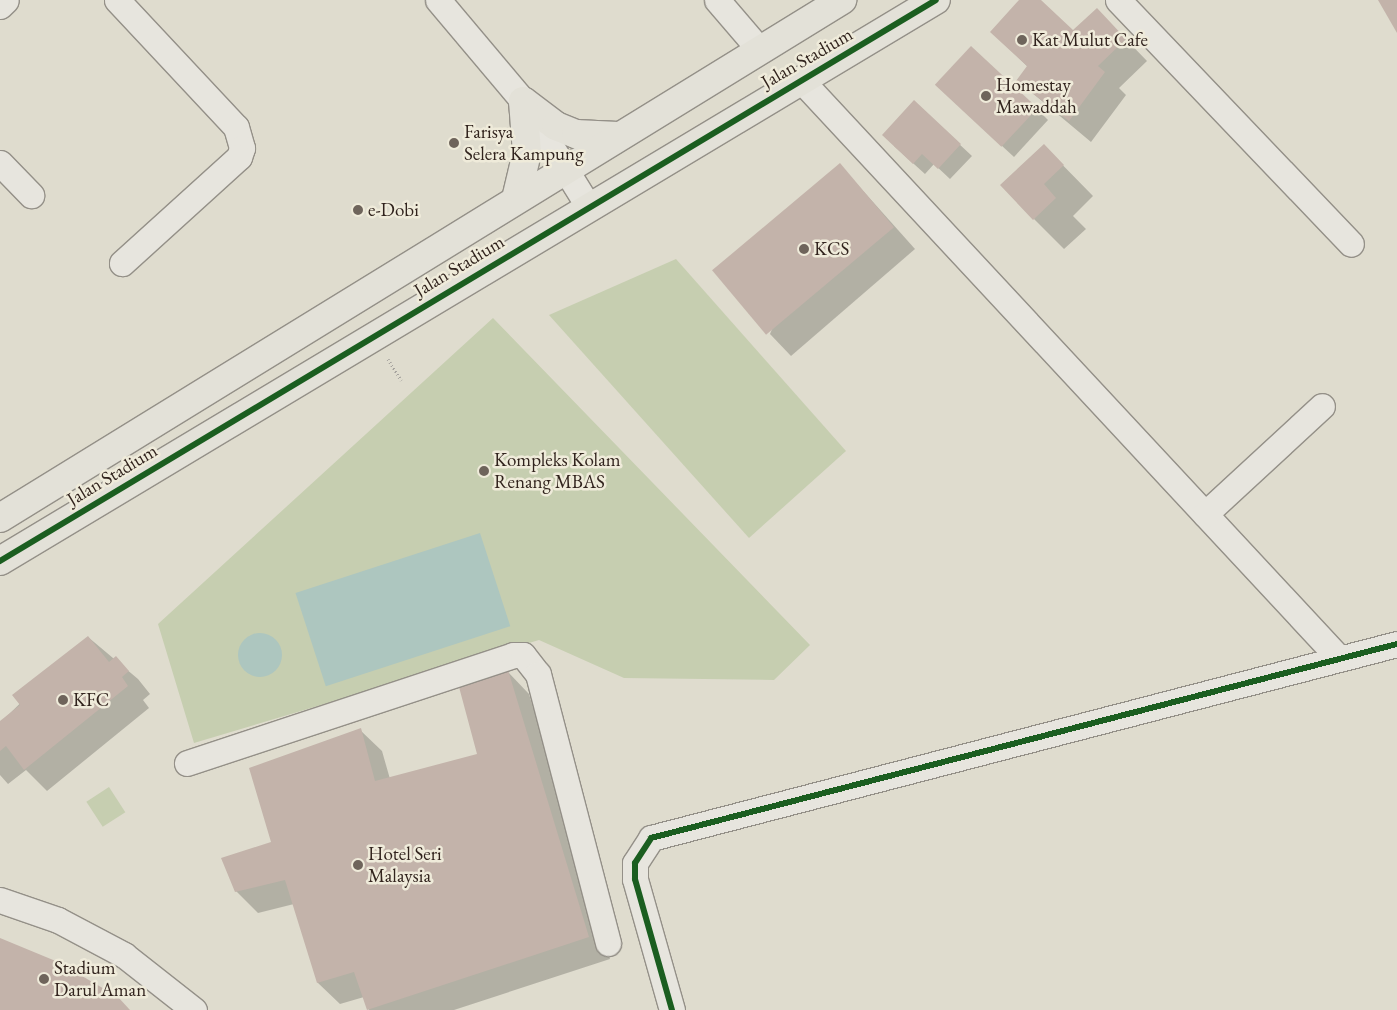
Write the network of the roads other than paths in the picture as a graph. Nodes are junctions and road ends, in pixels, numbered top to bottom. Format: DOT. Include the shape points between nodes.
graph roads {
  1 [pos="6,0"];
  2 [pos="117,0"];
  3 [pos="438,0"];
  4 [pos="717,0"];
  5 [pos="842,0"];
  6 [pos="936,0"];
  7 [pos="1118,0"];
  8 [pos="0,6"];
  9 [pos="759,49"];
  10 [pos="800,79"];
  11 [pos="522,101"];
  12 [pos="618,136"];
  13 [pos="0,163"];
  14 [pos="564,169"];
  15 [pos="31,195"];
  16 [pos="516,199"];
  17 [pos="588,206"];
  18 [pos="1351,244"];
  19 [pos="122,264"];
  20 [pos="1322,406"];
  21 [pos="1205,514"];
  22 [pos="0,518"];
  23 [pos="0,561"];
  24 [pos="1397,644"];
  25 [pos="1340,659"];
  26 [pos="187,763"];
  27 [pos="0,900"];
  28 [pos="608,943"];
  29 [pos="194,1010"];
  30 [pos="672,1010"];
  1 -- 8 [label="street"];
  2 -- 19 [label="street" via="236,127 242,148 239,157"];
  3 -- 11 [label="street"];
  4 -- 9 [label="street"];
  5 -- 9 [label="main road, Jalan Stadium"];
  6 -- 10 [label="main road, Jalan Stadium"];
  7 -- 18 [label="street"];
  9 -- 12 [label="main road, Jalan Stadium"];
  10 -- 17 [label="main road, Jalan Stadium"];
  10 -- 21 [label="street"];
  11 -- 12 [label="main road" via="556,126 576,134"];
  11 -- 14 [label="street"];
  11 -- 16 [label="main road" via="527,153"];
  12 -- 14 [label="main road, Jalan Stadium"];
  13 -- 15 [label="street"];
  14 -- 16 [label="main road, Jalan Stadium"];
  14 -- 17 [label="street"];
  16 -- 22 [label="main road, Jalan Stadium"];
  17 -- 23 [label="main road, Jalan Stadium"];
  20 -- 21 [label="street"];
  21 -- 25 [label="street"];
  24 -- 25 [label="street"];
  25 -- 30 [label="street" via="669,830 651,838 641,850 635,871"];
  26 -- 28 [label="street" via="513,655 523,655 538,674"];
  27 -- 29 [label="street" via="58,920 124,955"];
}
